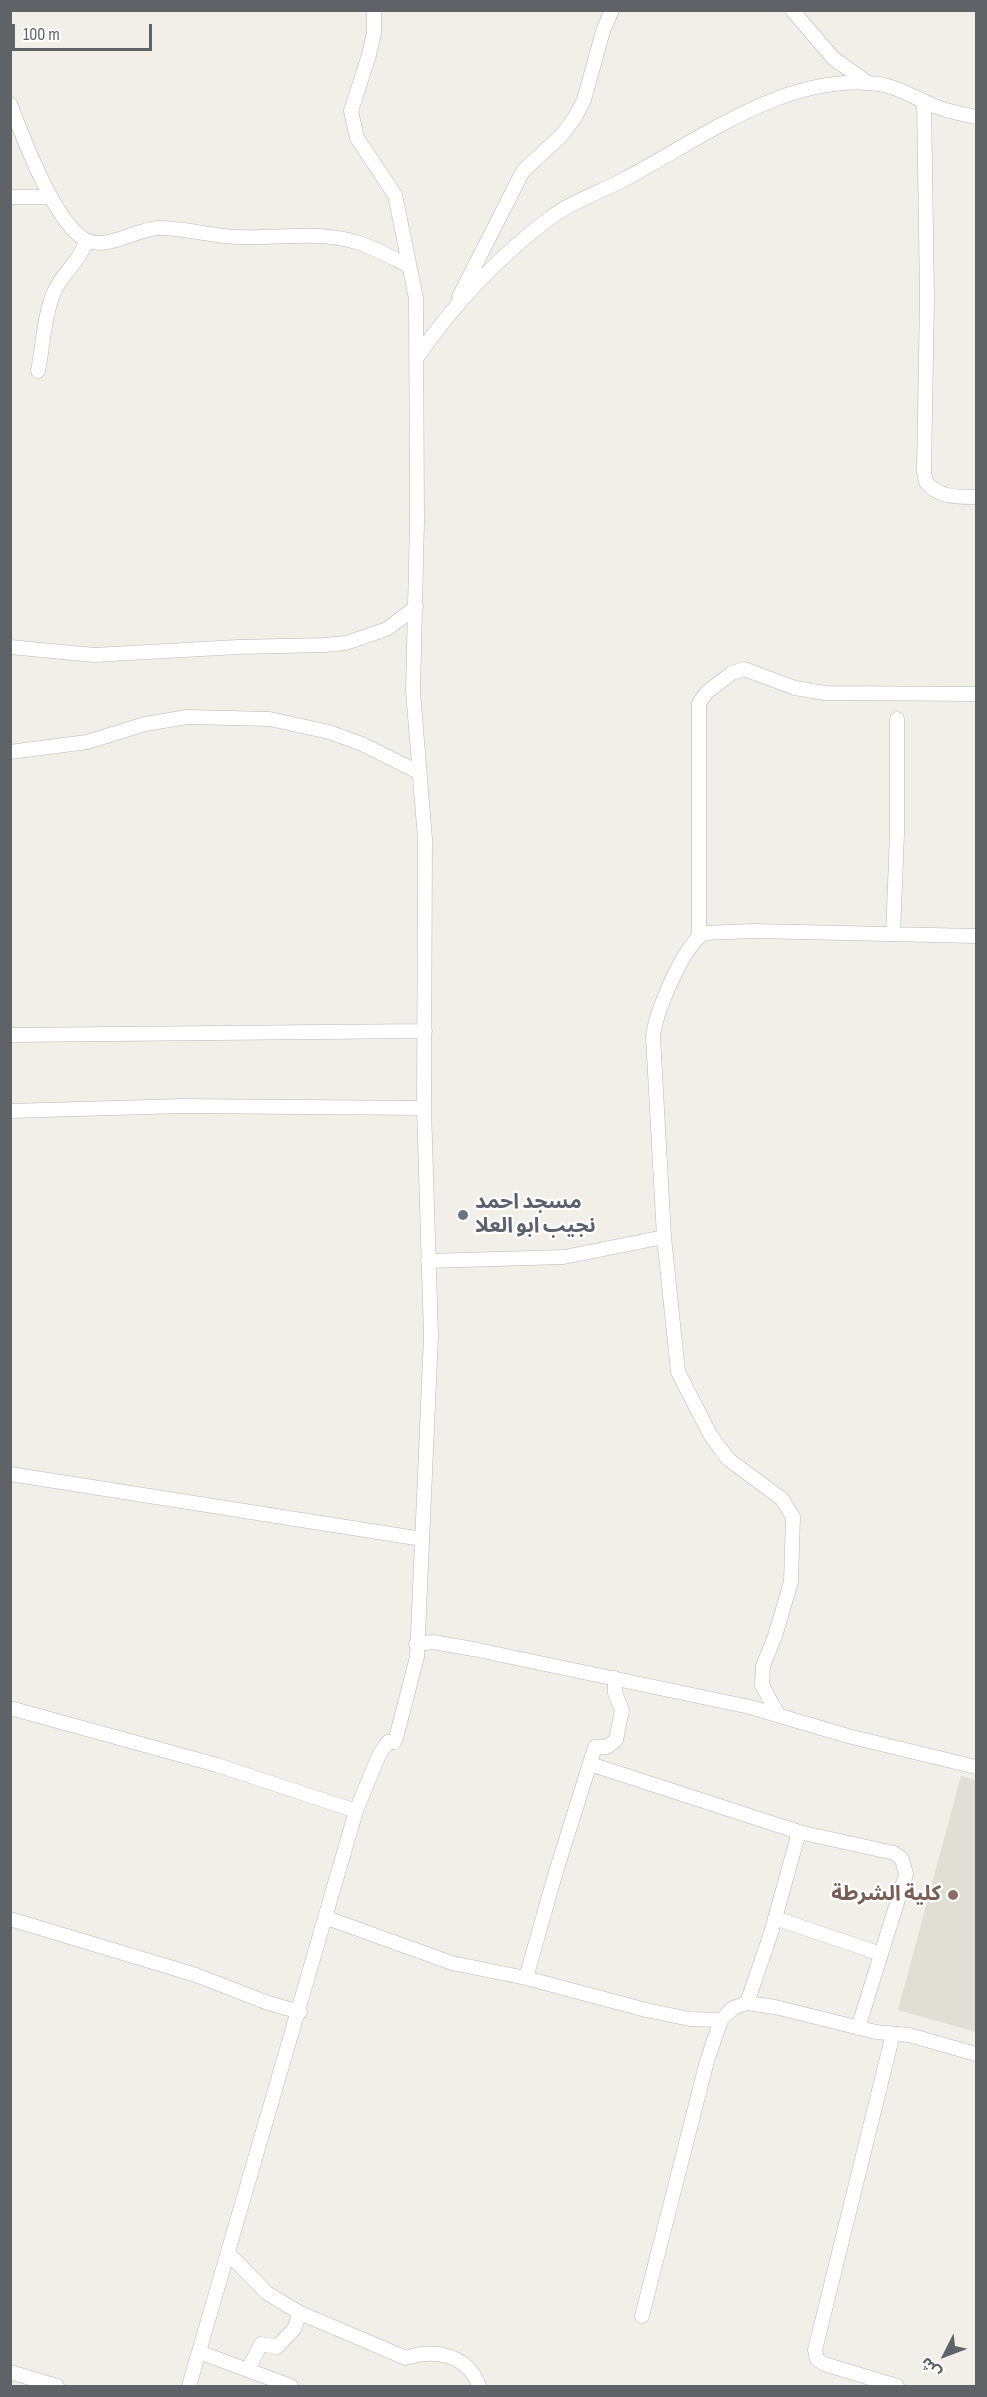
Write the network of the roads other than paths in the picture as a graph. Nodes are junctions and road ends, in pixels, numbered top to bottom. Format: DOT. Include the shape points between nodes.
graph roads {
  1 [pos="374,10"];
  2 [pos="612,10"];
  3 [pos="792,10"];
  4 [pos="868,83"];
  5 [pos="924,101"];
  6 [pos="10,104"];
  7 [pos="976,117"];
  8 [pos="10,197"];
  9 [pos="51,197"];
  10 [pos="86,241"];
  11 [pos="409,266"];
  12 [pos="452,309"];
  13 [pos="416,359"];
  14 [pos="38,371"];
  15 [pos="976,497"];
  16 [pos="416,607"];
  17 [pos="10,646"];
  18 [pos="976,694"];
  19 [pos="897,719"];
  20 [pos="10,752"];
  21 [pos="418,772"];
  22 [pos="893,934"];
  23 [pos="976,936"];
  24 [pos="699,937"];
  25 [pos="425,1031"];
  26 [pos="10,1035"];
  27 [pos="424,1107"];
  28 [pos="10,1111"];
  29 [pos="664,1237"];
  30 [pos="428,1261"];
  31 [pos="10,1474"];
  32 [pos="422,1539"];
  33 [pos="416,1644"];
  34 [pos="615,1678"];
  35 [pos="762,1685"];
  36 [pos="744,1705"];
  37 [pos="10,1708"];
  38 [pos="777,1713"];
  39 [pos="590,1764"];
  40 [pos="976,1767"];
  41 [pos="356,1811"];
  42 [pos="799,1832"];
  43 [pos="327,1918"];
  44 [pos="775,1918"];
  45 [pos="10,1919"];
  46 [pos="881,1954"];
  47 [pos="526,1978"];
  48 [pos="747,2003"];
  49 [pos="300,2012"];
  50 [pos="721,2020"];
  51 [pos="858,2028"];
  52 [pos="893,2034"];
  53 [pos="976,2054"];
  54 [pos="228,2253"];
  55 [pos="300,2313"];
  56 [pos="642,2316"];
  57 [pos="199,2352"];
  58 [pos="248,2370"];
  59 [pos="10,2372"];
  60 [pos="57,2386"];
  61 [pos="189,2386"];
  62 [pos="291,2386"];
  63 [pos="479,2386"];
  64 [pos="897,2386"];
  1 -- 11 [label="street" via="372,44 351,111 353,129 392,188"];
  2 -- 12 [label="street" via="575,117 563,134 523,171"];
  3 -- 4 [label="street" via="834,59"];
  4 -- 5 [label="street" via="904,90"];
  4 -- 12 [label="street" via="819,86 780,99 725,122 585,197 550,218"];
  5 -- 7 [label="street"];
  5 -- 15 [label="street" via="924,472 926,482 940,493"];
  6 -- 9 [label="street"];
  8 -- 9 [label="street"];
  9 -- 10 [label="street"];
  10 -- 11 [label="street" via="116,240 157,228 237,237 316,236 358,243"];
  10 -- 14 [label="street" via="83,253 59,282 51,302"];
  11 -- 13 [label="street" via="416,298"];
  12 -- 13 [label="street"];
  13 -- 16 [label="street"];
  16 -- 17 [label="street" via="387,629 346,643 94,655"];
  16 -- 21 [label="street" via="413,691"];
  18 -- 24 [label="street" via="825,693 795,688 744,669 707,692 699,703"];
  19 -- 22 [label="street"];
  20 -- 21 [label="street" via="87,742 145,724 187,717 270,719 329,732"];
  21 -- 25 [label="street" via="425,839"];
  22 -- 23 [label="street"];
  22 -- 24 [label="street" via="754,931 711,932"];
  24 -- 29 [label="street" via="663,997 653,1036"];
  25 -- 26 [label="street"];
  25 -- 27 [label="street"];
  27 -- 28 [label="street"];
  27 -- 30 [label="street"];
  29 -- 30 [label="street" via="564,1257"];
  29 -- 35 [label="street" via="678,1372 685,1389 728,1459 782,1499 793,1517 791,1582 763,1666"];
  30 -- 32 [label="street" via="431,1336"];
  31 -- 32 [label="street"];
  32 -- 33 [label="street"];
  33 -- 34 [label="street" via="433,1642"];
  33 -- 41 [label="street" via="416,1668 396,1738 381,1751"];
  34 -- 36 [label="street"];
  34 -- 39 [label="street" via="615,1693 622,1710 616,1740 607,1747 595,1748"];
  35 -- 36 [label="street"];
  35 -- 38 [label="street"];
  36 -- 38 [label="street"];
  37 -- 41 [label="street" via="217,1766"];
  38 -- 40 [label="street" via="848,1736"];
  39 -- 42 [label="street"];
  39 -- 47 [label="street"];
  41 -- 43 [label="street"];
  42 -- 44 [label="street"];
  42 -- 46 [label="street" via="894,1853 902,1859 906,1874"];
  43 -- 47 [label="street" via="452,1963"];
  43 -- 49 [label="street"];
  44 -- 46 [label="street"];
  44 -- 48 [label="street"];
  45 -- 49 [label="street" via="188,1972"];
  46 -- 51 [label="street"];
  47 -- 50 [label="street" via="646,2010 690,2019"];
  48 -- 50 [label="street" via="733,2008"];
  48 -- 51 [label="street"];
  49 -- 54 [label="street"];
  50 -- 56 [label="street"];
  51 -- 52 [label="street"];
  52 -- 53 [label="street"];
  52 -- 64 [label="street" via="815,2350 824,2364"];
  54 -- 55 [label="street" via="267,2293"];
  54 -- 57 [label="street"];
  55 -- 58 [label="street" via="294,2328 277,2347 261,2344"];
  55 -- 63 [label="street" via="406,2358 420,2354 454,2358 475,2375"];
  57 -- 58 [label="street"];
  57 -- 61 [label="street"];
  58 -- 62 [label="street"];
  59 -- 60 [label="street"];
}
